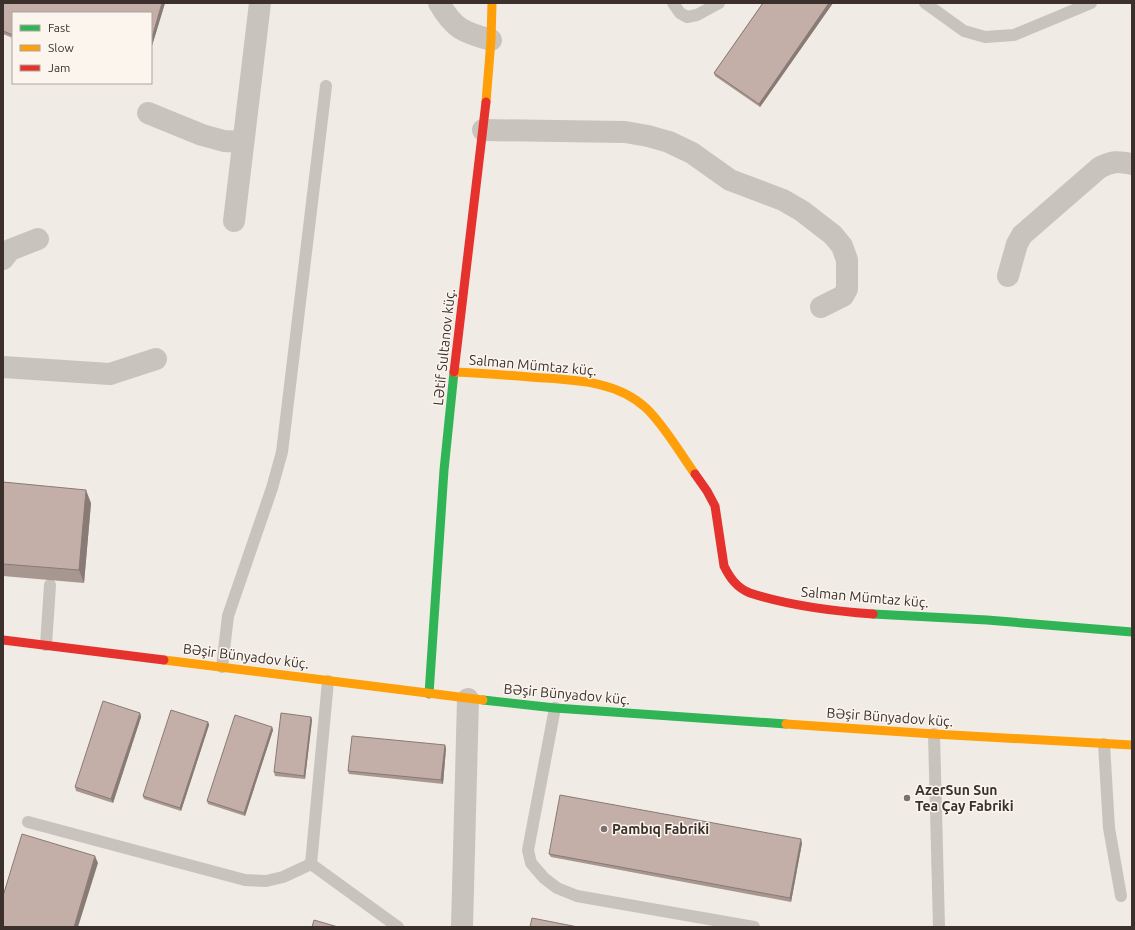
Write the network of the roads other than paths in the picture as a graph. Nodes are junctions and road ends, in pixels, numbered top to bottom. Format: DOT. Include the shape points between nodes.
graph roads {
  1 [pos="260,3"];
  2 [pos="438,3"];
  3 [pos="492,3"];
  4 [pos="673,3"];
  5 [pos="718,3"];
  6 [pos="925,3"];
  7 [pos="1091,3"];
  8 [pos="491,40"];
  9 [pos="326,86"];
  10 [pos="148,113"];
  11 [pos="483,130"];
  12 [pos="243,142"];
  13 [pos="1132,164"];
  14 [pos="234,221"];
  15 [pos="38,239"];
  16 [pos="3,259"];
  17 [pos="1008,276"];
  18 [pos="821,307"];
  19 [pos="156,360"];
  20 [pos="3,368"];
  21 [pos="454,372"];
  22 [pos="50,585"];
  23 [pos="1132,632"];
  24 [pos="3,640"];
  25 [pos="46,645"];
  26 [pos="222,667"];
  27 [pos="328,681"];
  28 [pos="429,694"];
  29 [pos="468,699"];
  30 [pos="555,708"];
  31 [pos="934,734"];
  32 [pos="1104,744"];
  33 [pos="1132,745"];
  34 [pos="28,822"];
  35 [pos="311,864"];
  36 [pos="1121,896"];
  37 [pos="398,927"];
  38 [pos="462,927"];
  39 [pos="754,927"];
  40 [pos="939,927"];
  1 -- 12 [label="street"];
  2 -- 8 [label="street" via="455,26 469,34"];
  3 -- 8 [label="street, Lətif Sultanov küç."];
  4 -- 5 [label="lane" via="680,13 687,17"];
  6 -- 7 [label="lane" via="964,31 984,37 1014,35"];
  8 -- 11 [label="street, Lətif Sultanov küç."];
  9 -- 26 [label="lane" via="282,452 228,616"];
  10 -- 12 [label="street" via="202,135 224,141"];
  11 -- 18 [label="street" via="625,132 648,136 692,153 730,180 783,200 833,235 842,246 847,260 847,289 843,296"];
  11 -- 21 [label="street, Lətif Sultanov küç."];
  12 -- 14 [label="street"];
  13 -- 17 [label="street" via="1109,163 1099,168 1022,235"];
  15 -- 16 [label="street" via="10,250"];
  19 -- 20 [label="street" via="110,374"];
  21 -- 23 [label="street, Salman Mümtaz küç." via="583,381 607,386 640,403 652,414 714,502 725,571 734,583 745,590 793,605 837,611"];
  21 -- 28 [label="street, Lətif Sultanov küç." via="444,470"];
  22 -- 25 [label="lane"];
  24 -- 25 [label="street, Bəşir Bünyadov küç."];
  25 -- 26 [label="street, Bəşir Bünyadov küç."];
  26 -- 27 [label="street, Bəşir Bünyadov küç."];
  27 -- 28 [label="street, Bəşir Bünyadov küç."];
  27 -- 35 [label="lane"];
  28 -- 29 [label="street, Bəşir Bünyadov küç."];
  29 -- 30 [label="street, Bəşir Bünyadov küç."];
  29 -- 38 [label="street"];
  30 -- 31 [label="street, Bəşir Bünyadov küç."];
  30 -- 39 [label="lane" via="528,850 531,863 544,878 557,888 577,896"];
  31 -- 32 [label="street, Bəşir Bünyadov küç."];
  31 -- 40 [label="lane"];
  32 -- 33 [label="street, Bəşir Bünyadov küç."];
  32 -- 36 [label="lane" via="1109,828"];
  34 -- 35 [label="lane" via="245,880 266,881 284,877"];
  35 -- 37 [label="lane"];
}
